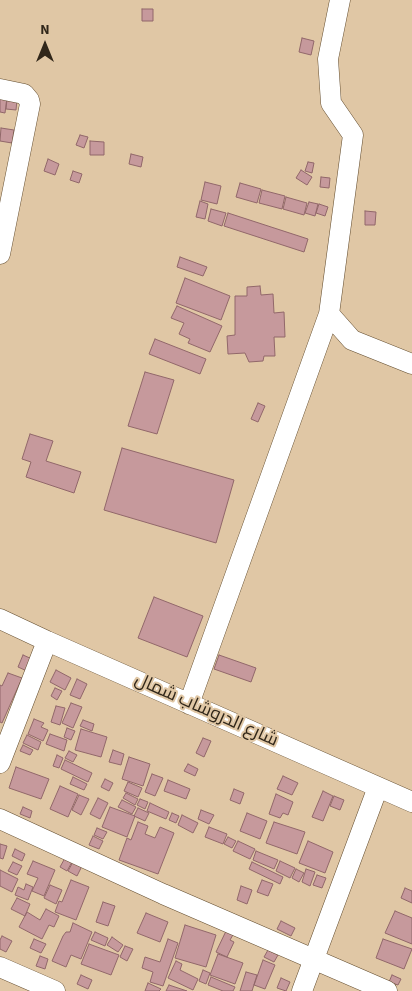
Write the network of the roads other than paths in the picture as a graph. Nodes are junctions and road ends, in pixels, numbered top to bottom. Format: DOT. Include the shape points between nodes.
graph roads {
  1 [pos="340,0"];
  2 [pos="0,89"];
  3 [pos="6,192"];
  4 [pos="0,254"];
  5 [pos="329,314"];
  6 [pos="412,364"];
  7 [pos="0,619"];
  8 [pos="47,642"];
  9 [pos="189,704"];
  10 [pos="0,763"];
  11 [pos="378,787"];
  12 [pos="412,802"];
  13 [pos="0,819"];
  14 [pos="314,958"];
  15 [pos="0,966"];
  16 [pos="55,991"];
  17 [pos="302,991"];
  18 [pos="387,991"];
  1 -- 5 [label="street" via="328,59 331,103 353,135"];
  2 -- 3 [label="street" via="24,94 30,104"];
  3 -- 4 [label="street"];
  5 -- 6 [label="street" via="352,340"];
  5 -- 9 [label="street"];
  7 -- 8 [label="street, شارع الدروشاب شمال"];
  8 -- 9 [label="street, شارع الدروشاب شمال"];
  8 -- 10 [label="street"];
  9 -- 11 [label="street, شارع الدروشاب شمال"];
  11 -- 12 [label="street, شارع الدروشاب شمال"];
  11 -- 14 [label="street"];
  13 -- 14 [label="street" via="163,894"];
  14 -- 17 [label="street"];
  14 -- 18 [label="street"];
  15 -- 16 [label="street"];
}
